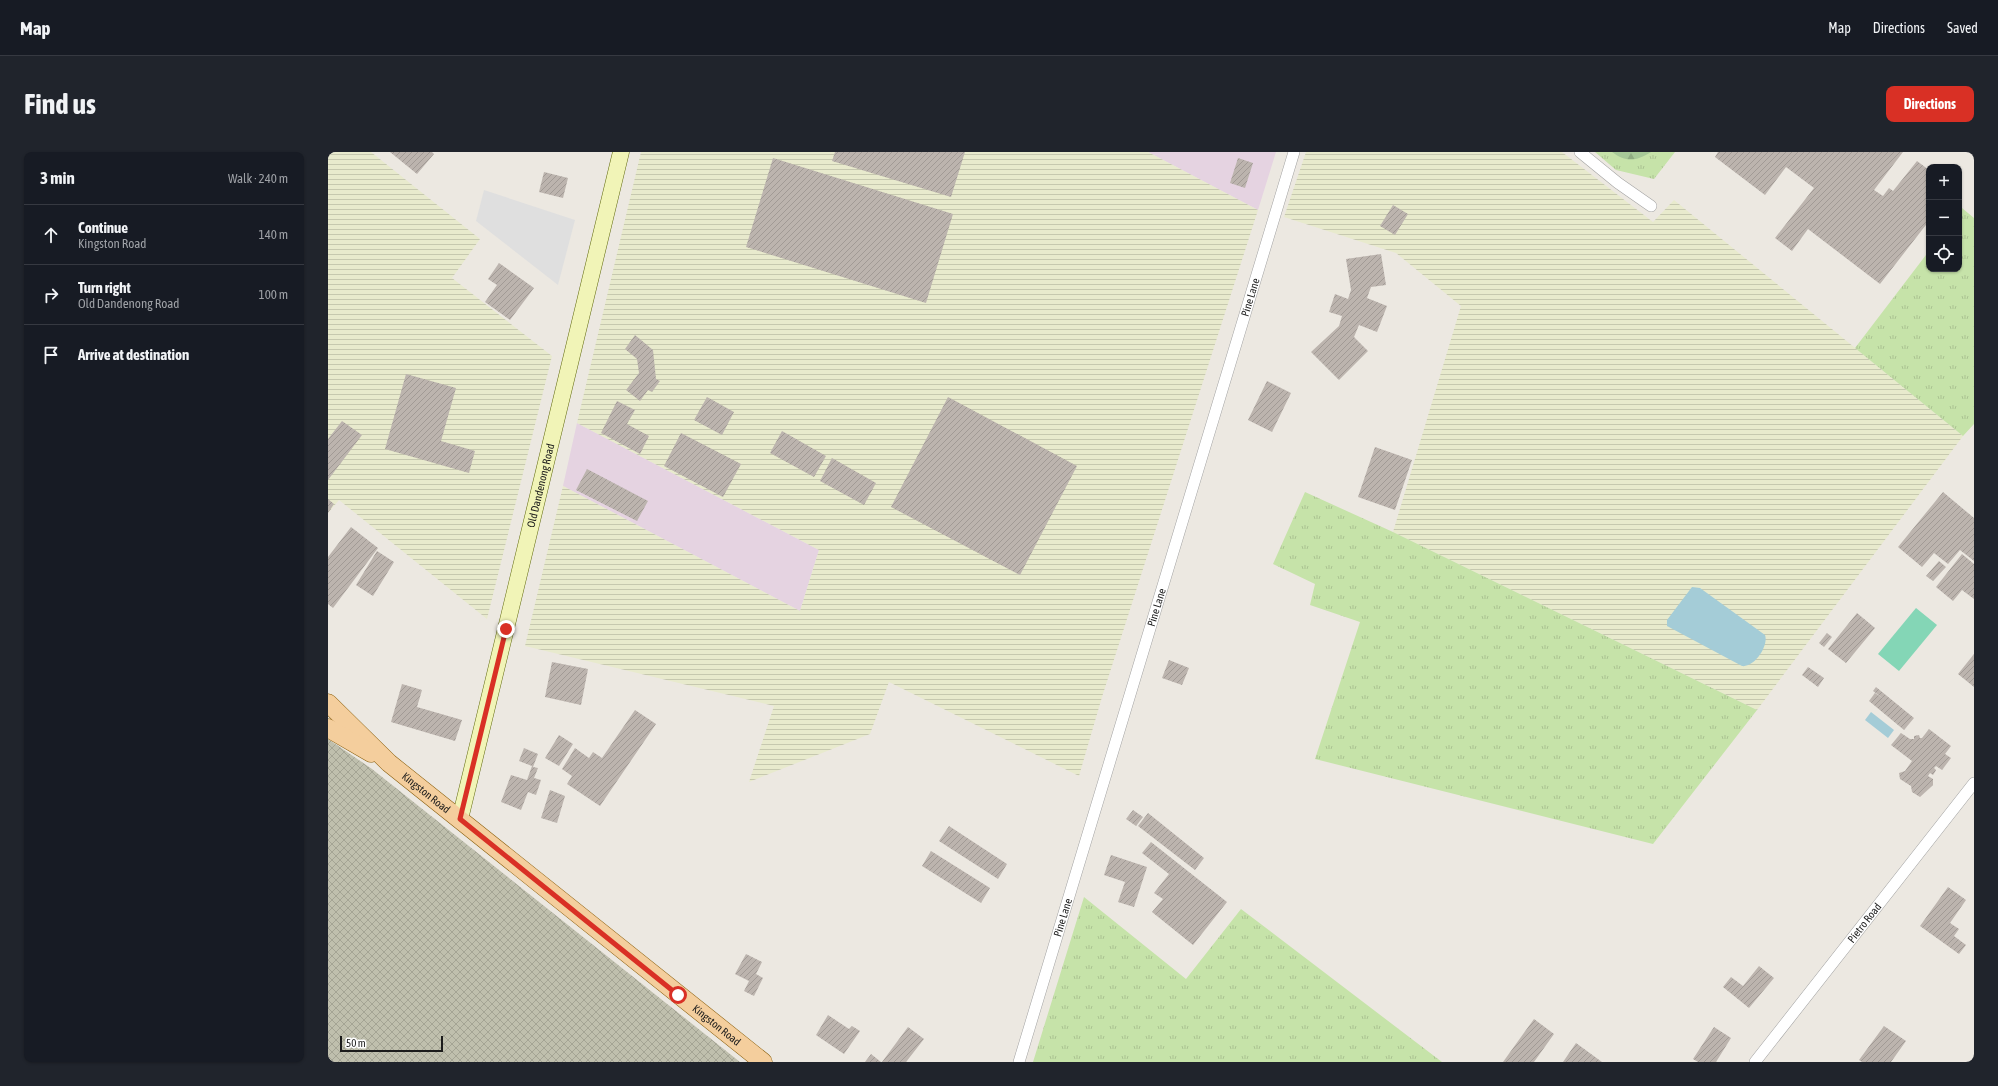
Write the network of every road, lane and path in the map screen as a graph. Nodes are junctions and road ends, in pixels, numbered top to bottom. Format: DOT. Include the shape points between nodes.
graph roads {
  1 [pos="621,152"];
  2 [pos="1294,152"];
  3 [pos="1580,152"];
  4 [pos="1651,206"];
  5 [pos="328,703"];
  6 [pos="328,728"];
  7 [pos="389,763"];
  8 [pos="1974,783"];
  9 [pos="460,819"];
  10 [pos="763,1062"];
  11 [pos="1019,1062"];
  12 [pos="1755,1062"];
  1 -- 9 [label="main road, Old Dandenong Road"];
  2 -- 11 [label="street, Pine Lane"];
  3 -- 4 [label="street"];
  5 -- 7 [label="main road, Kingston Road"];
  6 -- 7 [label="main road, Kingston Road"];
  7 -- 9 [label="main road, Kingston Road"];
  8 -- 12 [label="street, Pietro Road"];
  9 -- 10 [label="main road, Kingston Road"];
}
